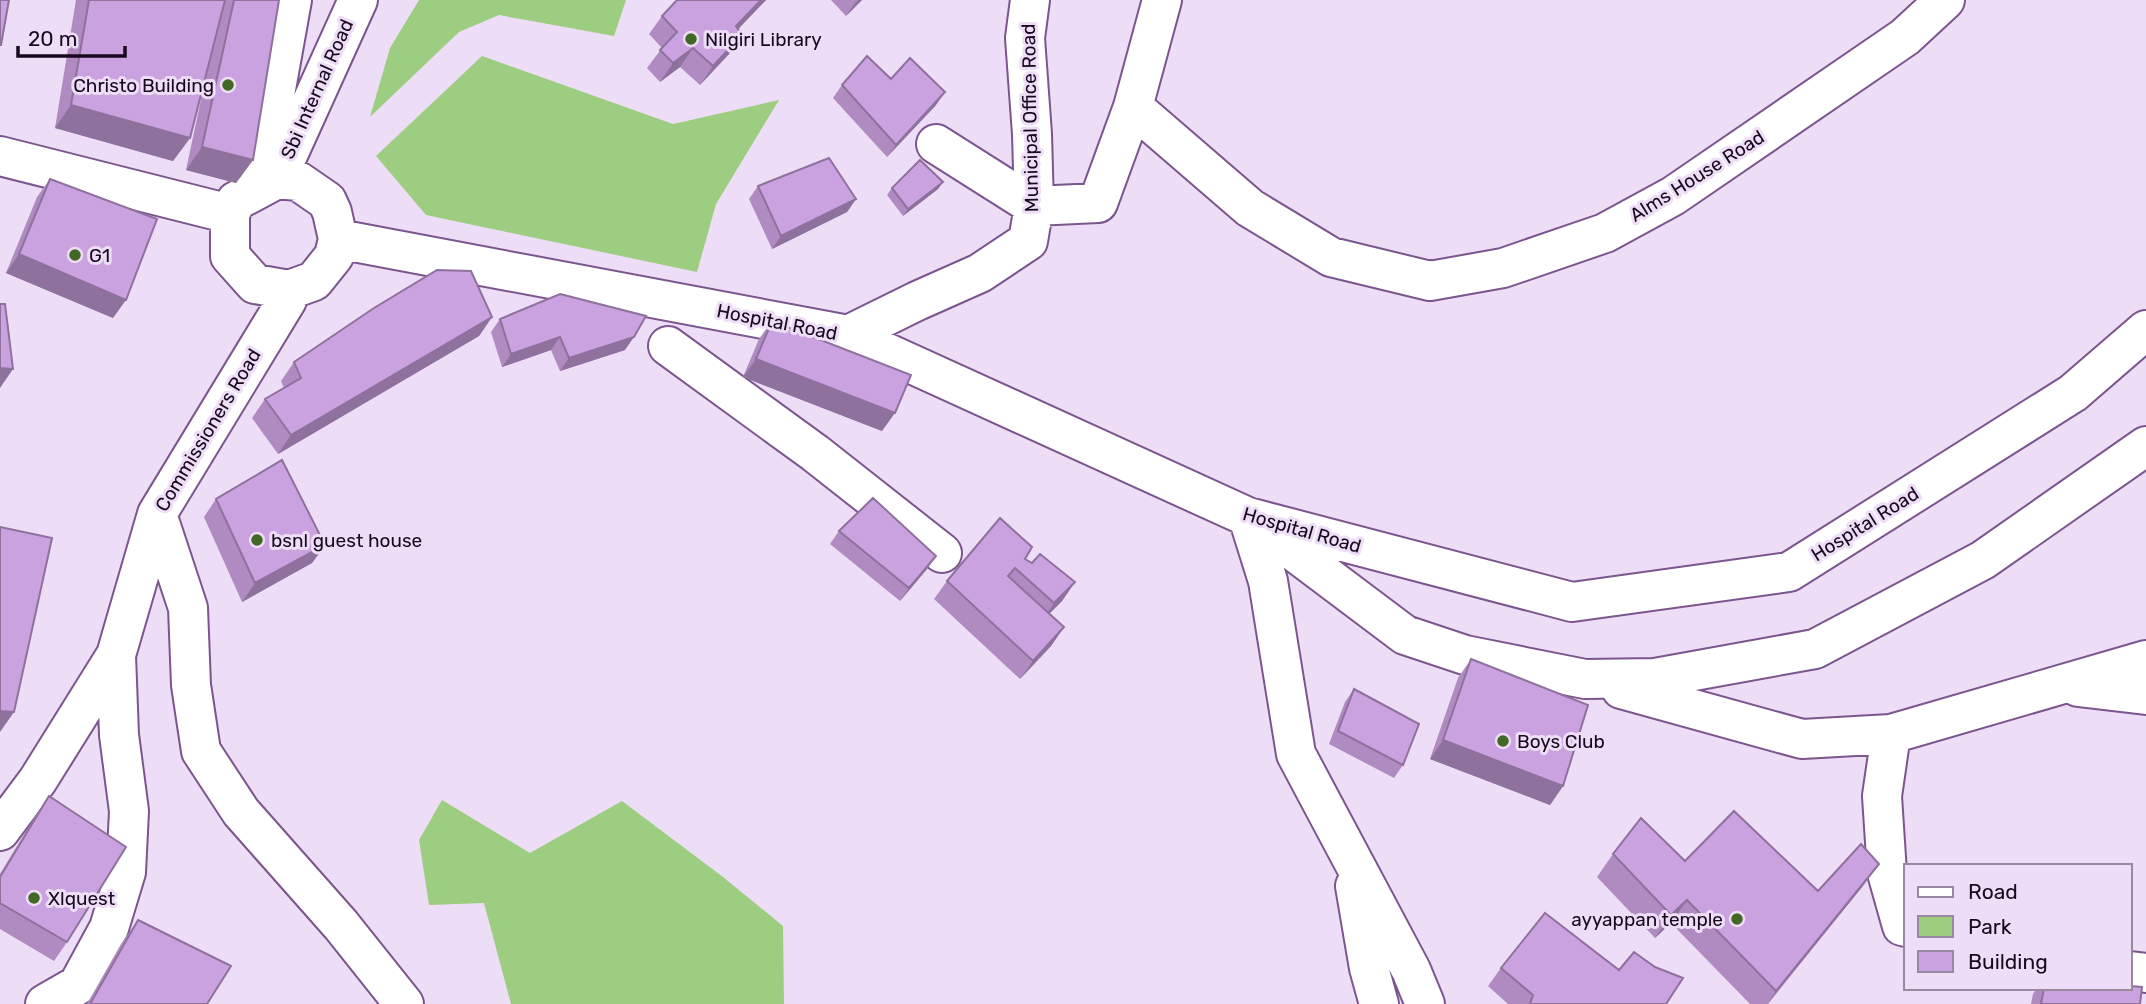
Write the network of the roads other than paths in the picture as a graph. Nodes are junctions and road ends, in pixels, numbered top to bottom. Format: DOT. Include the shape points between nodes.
graph roads {
  1 [pos="292,0"];
  2 [pos="358,0"];
  3 [pos="1030,0"];
  4 [pos="1162,0"];
  5 [pos="1945,0"];
  6 [pos="1133,107"];
  7 [pos="936,144"];
  8 [pos="0,156"];
  9 [pos="255,194"];
  10 [pos="1034,206"];
  11 [pos="338,239"];
  12 [pos="289,290"];
  13 [pos="2146,330"];
  14 [pos="848,335"];
  15 [pos="668,346"];
  16 [pos="2146,446"];
  17 [pos="157,514"];
  18 [pos="1248,517"];
  19 [pos="942,553"];
  20 [pos="116,655"];
  21 [pos="2146,660"];
  22 [pos="1585,679"];
  23 [pos="2059,684"];
  24 [pos="2146,695"];
  25 [pos="1891,734"];
  26 [pos="0,831"];
  27 [pos="1352,860"];
  28 [pos="1904,926"];
  29 [pos="45,1004"];
  30 [pos="404,1004"];
  31 [pos="1379,1004"];
  32 [pos="1425,1004"];
  1 -- 9 [label="street"];
  2 -- 9 [label="street, Sbi Internal Road"];
  3 -- 10 [label="street, Municipal Office Road" via="1025,38"];
  4 -- 6 [label="street"];
  5 -- 6 [label="street, Alms House Road" via="1905,37 1673,196 1592,237 1503,268 1430,281 1331,257 1250,208"];
  6 -- 10 [label="street" via="1098,203"];
  7 -- 10 [label="street"];
  8 -- 9 [label="street"];
  9 -- 11 [label="street" via="298,181 327,201"];
  9 -- 12 [label="street" via="230,256 255,284"];
  10 -- 14 [label="street, Municipal Office Road" via="1028,241 980,273"];
  11 -- 12 [label="street" via="334,256 314,281"];
  11 -- 14 [label="street, Hospital Road"];
  12 -- 17 [label="street, Commissioners Road"];
  13 -- 18 [label="street, Hospital Road" via="2073,393 1788,572 1572,602"];
  14 -- 18 [label="street, Hospital Road"];
  15 -- 19 [label="street"];
  16 -- 22 [label="street" via="1983,560 1815,649 1655,678"];
  17 -- 20 [label="street, Commissioners Road"];
  17 -- 30 [label="street" via="188,608 191,685 201,751 241,812"];
  18 -- 22 [label="street" via="1405,635 1465,655"];
  18 -- 27 [label="street" via="1268,581 1296,754"];
  20 -- 26 [label="street, Commissioners Road" via="38,780"];
  20 -- 29 [label="street" via="119,735 129,811 126,872 109,928 78,985"];
  21 -- 23 [label="street"];
  22 -- 25 [label="street" via="1802,739"];
  23 -- 24 [label="street"];
  23 -- 25 [label="street"];
  25 -- 28 [label="street" via="1882,796 1887,873"];
  27 -- 31 [label="street"];
  27 -- 32 [label="street"];
}
